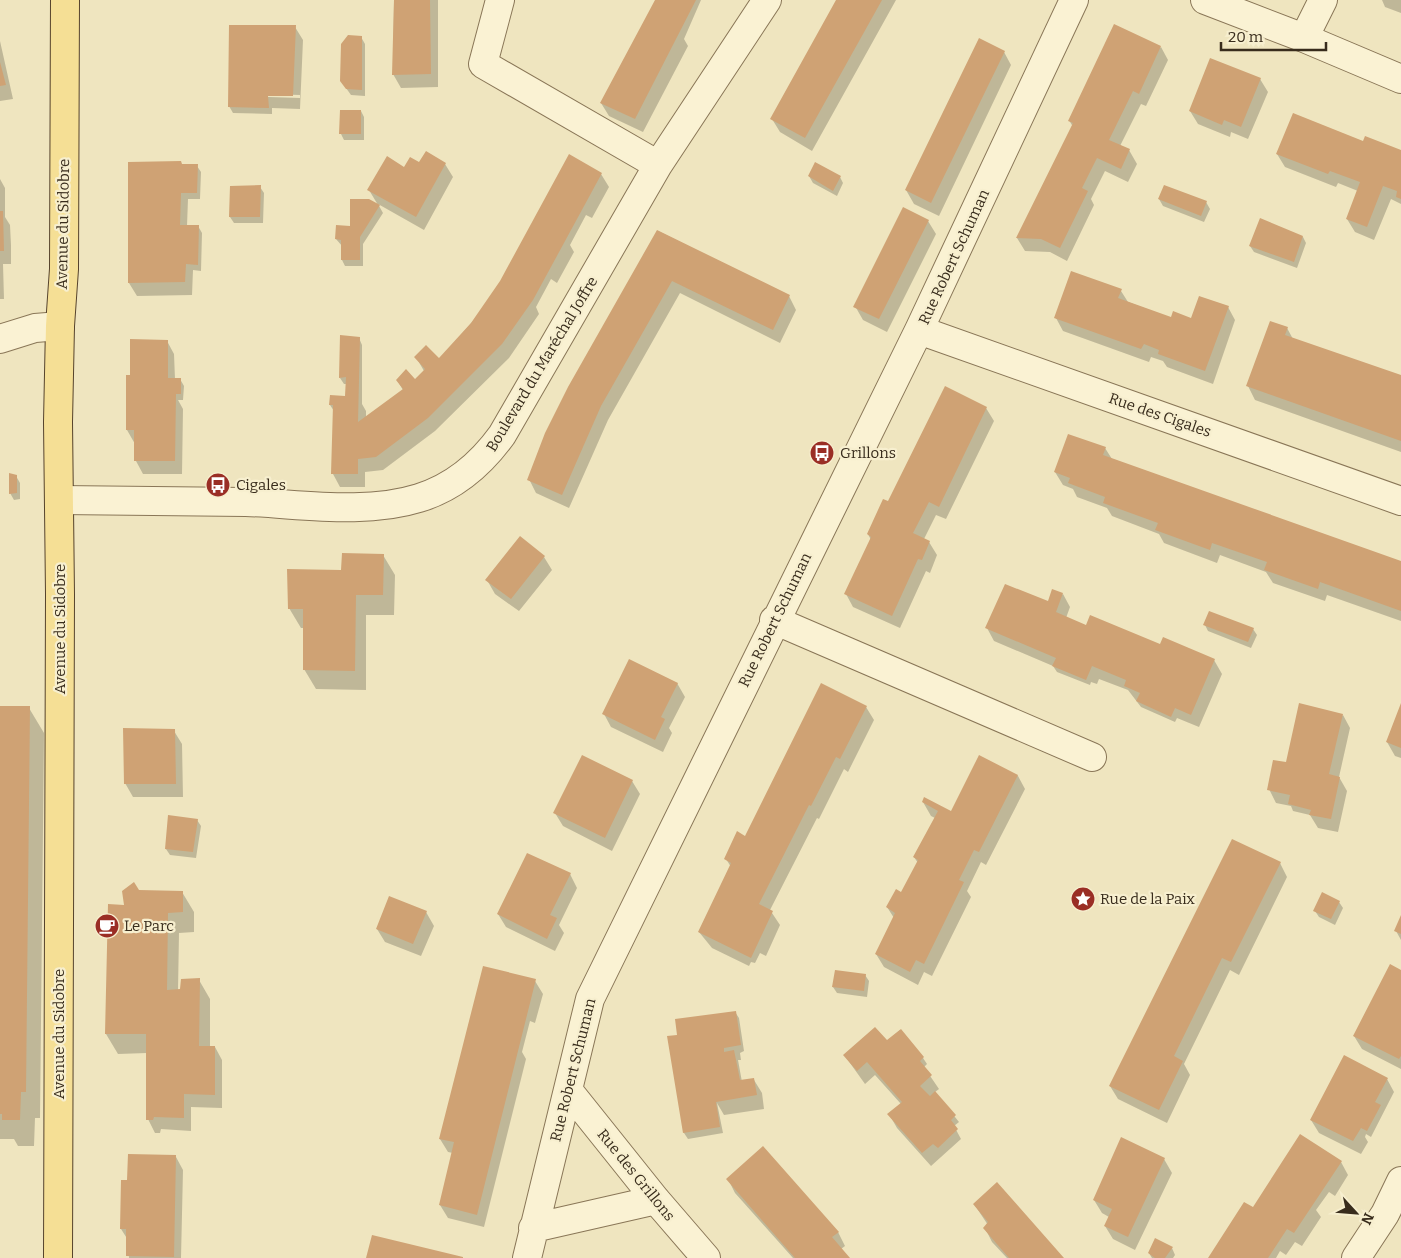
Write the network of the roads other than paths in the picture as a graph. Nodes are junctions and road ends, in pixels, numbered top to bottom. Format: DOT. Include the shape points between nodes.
graph roads {
  1 [pos="65,0"];
  2 [pos="500,0"];
  3 [pos="767,0"];
  4 [pos="1074,0"];
  5 [pos="1204,0"];
  6 [pos="1323,0"];
  7 [pos="1304,38"];
  8 [pos="1401,79"];
  9 [pos="658,165"];
  10 [pos="60,326"];
  11 [pos="919,330"];
  12 [pos="0,340"];
  13 [pos="60,500"];
  14 [pos="1401,501"];
  15 [pos="774,620"];
  16 [pos="1092,757"];
  17 [pos="568,1090"];
  18 [pos="1401,1181"];
  19 [pos="656,1200"];
  20 [pos="533,1228"];
  21 [pos="58,1258"];
  22 [pos="527,1258"];
  23 [pos="706,1258"];
  24 [pos="1356,1258"];
  1 -- 10 [label="main road, Avenue du Sidobre" via="64,269"];
  2 -- 9 [label="street" via="483,64"];
  3 -- 9 [label="street, Boulevard du Maréchal Joffre"];
  4 -- 11 [label="street, Rue Robert Schuman"];
  5 -- 7 [label="street"];
  6 -- 7 [label="street"];
  7 -- 8 [label="street"];
  9 -- 13 [label="street, Boulevard du Maréchal Joffre" via="502,435 486,457 447,486 420,498 371,507"];
  10 -- 12 [label="street" via="35,328"];
  10 -- 13 [label="main road, Avenue du Sidobre"];
  11 -- 14 [label="street, Rue des Cigales"];
  11 -- 15 [label="street, Rue Robert Schuman"];
  13 -- 21 [label="main road, Avenue du Sidobre"];
  15 -- 16 [label="street"];
  15 -- 17 [label="street, Rue Robert Schuman" via="590,999"];
  17 -- 19 [label="street, Rue des Grillons"];
  17 -- 20 [label="street, Rue Robert Schuman"];
  18 -- 24 [label="street" via="1385,1214"];
  19 -- 20 [label="street"];
  19 -- 23 [label="street, Rue des Grillons"];
  20 -- 22 [label="street, Rue Robert Schuman"];
}
